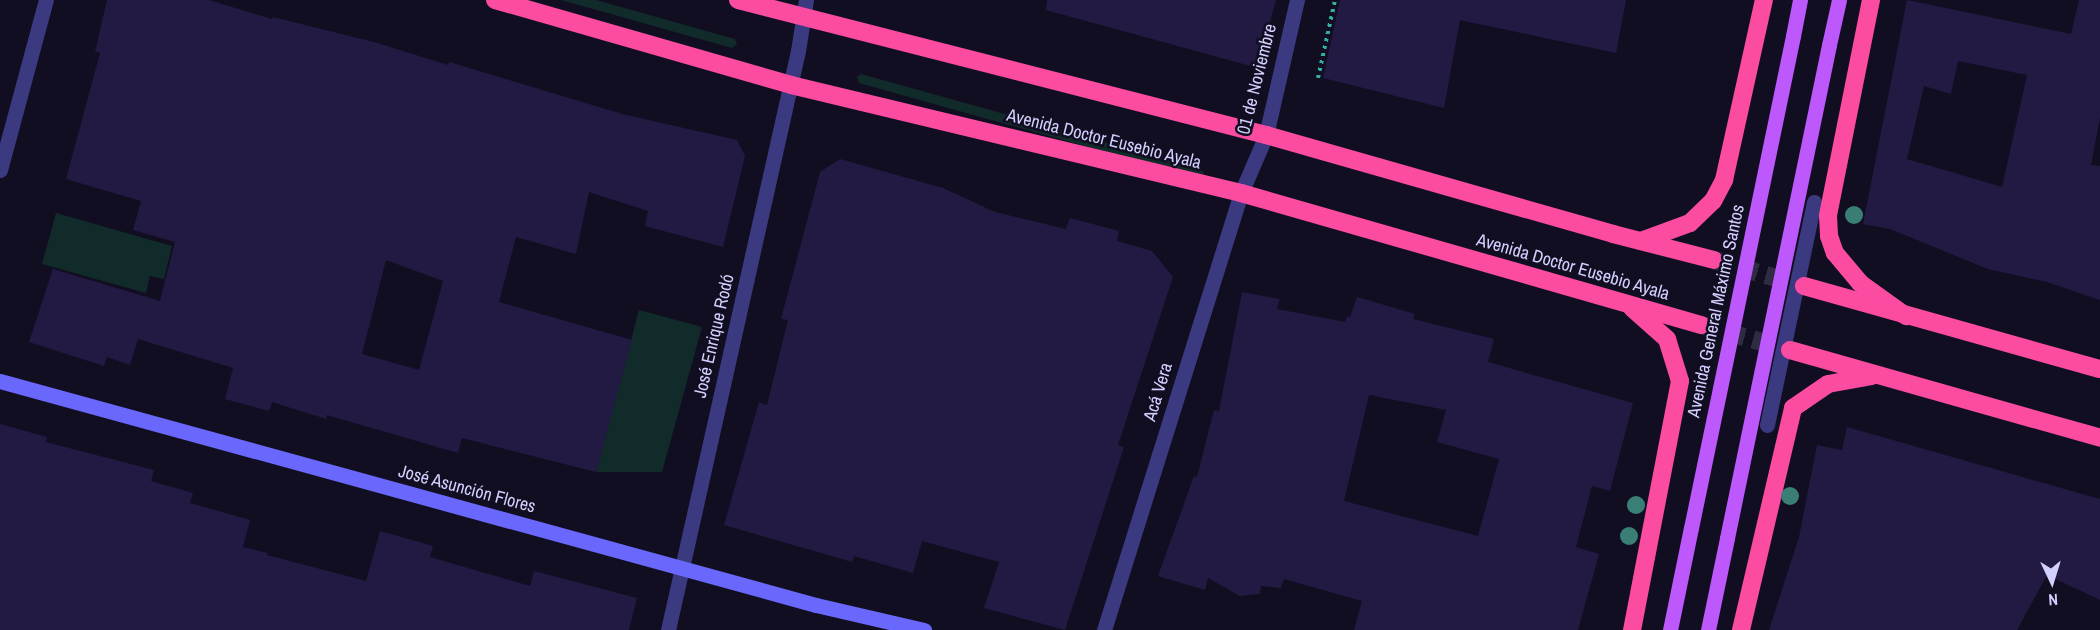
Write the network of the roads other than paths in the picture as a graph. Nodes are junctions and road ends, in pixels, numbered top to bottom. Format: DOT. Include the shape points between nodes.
graph roads {
  1 [pos="46,0"];
  2 [pos="495,0"];
  3 [pos="738,0"];
  4 [pos="1297,0"];
  5 [pos="1764,0"];
  6 [pos="1800,0"];
  7 [pos="1839,0"];
  8 [pos="1871,0"];
  9 [pos="805,9"];
  10 [pos="791,85"];
  11 [pos="1266,135"];
  12 [pos="1251,166"];
  13 [pos="0,170"];
  14 [pos="1241,194"];
  15 [pos="1814,202"];
  16 [pos="1641,242"];
  17 [pos="1714,260"];
  18 [pos="1804,286"];
  19 [pos="1628,304"];
  20 [pos="1906,316"];
  21 [pos="1701,325"];
  22 [pos="1790,350"];
  23 [pos="2100,369"];
  24 [pos="1877,376"];
  25 [pos="0,381"];
  26 [pos="1767,424"];
  27 [pos="2100,438"];
  28 [pos="682,568"];
  29 [pos="896,627"];
  30 [pos="668,630"];
  31 [pos="924,630"];
  32 [pos="1104,630"];
  33 [pos="1632,630"];
  34 [pos="1670,630"];
  35 [pos="1708,630"];
  36 [pos="1741,630"];
  1 -- 13 [label="street"];
  2 -- 10 [label="highway, Avenida Doctor Eusebio Ayala"];
  3 -- 9 [label="highway"];
  4 -- 11 [label="street, 01 de Noviembre"];
  5 -- 16 [label="highway" via="1724,180 1713,201 1690,223"];
  6 -- 34 [label="main road, Avenida General Máximo Santos, bridge"];
  7 -- 35 [label="main road, bridge"];
  8 -- 20 [label="highway" via="1828,216 1829,236 1835,253 1860,283"];
  9 -- 10 [label="street, José Enrique Rodó"];
  9 -- 11 [label="highway"];
  10 -- 14 [label="highway, Avenida Doctor Eusebio Ayala"];
  10 -- 28 [label="street, José Enrique Rodó"];
  11 -- 12 [label="street, 01 de Noviembre"];
  11 -- 16 [label="highway"];
  12 -- 14 [label="street, Acá Vera"];
  14 -- 19 [label="highway, Avenida Doctor Eusebio Ayala"];
  14 -- 32 [label="street, Acá Vera"];
  15 -- 26 [label="street"];
  16 -- 17 [label="highway"];
  18 -- 20 [label="highway"];
  19 -- 21 [label="highway, Avenida Doctor Eusebio Ayala"];
  19 -- 33 [label="highway" via="1667,339 1680,381"];
  20 -- 23 [label="highway"];
  22 -- 24 [label="highway"];
  24 -- 27 [label="highway"];
  24 -- 36 [label="highway" via="1828,384 1793,408"];
  25 -- 28 [label="street, José Asunción Flores"];
  28 -- 29 [label="street, José Asunción Flores"];
  28 -- 30 [label="street, José Enrique Rodó"];
  29 -- 31 [label="street, José Asunción Flores"];
}
